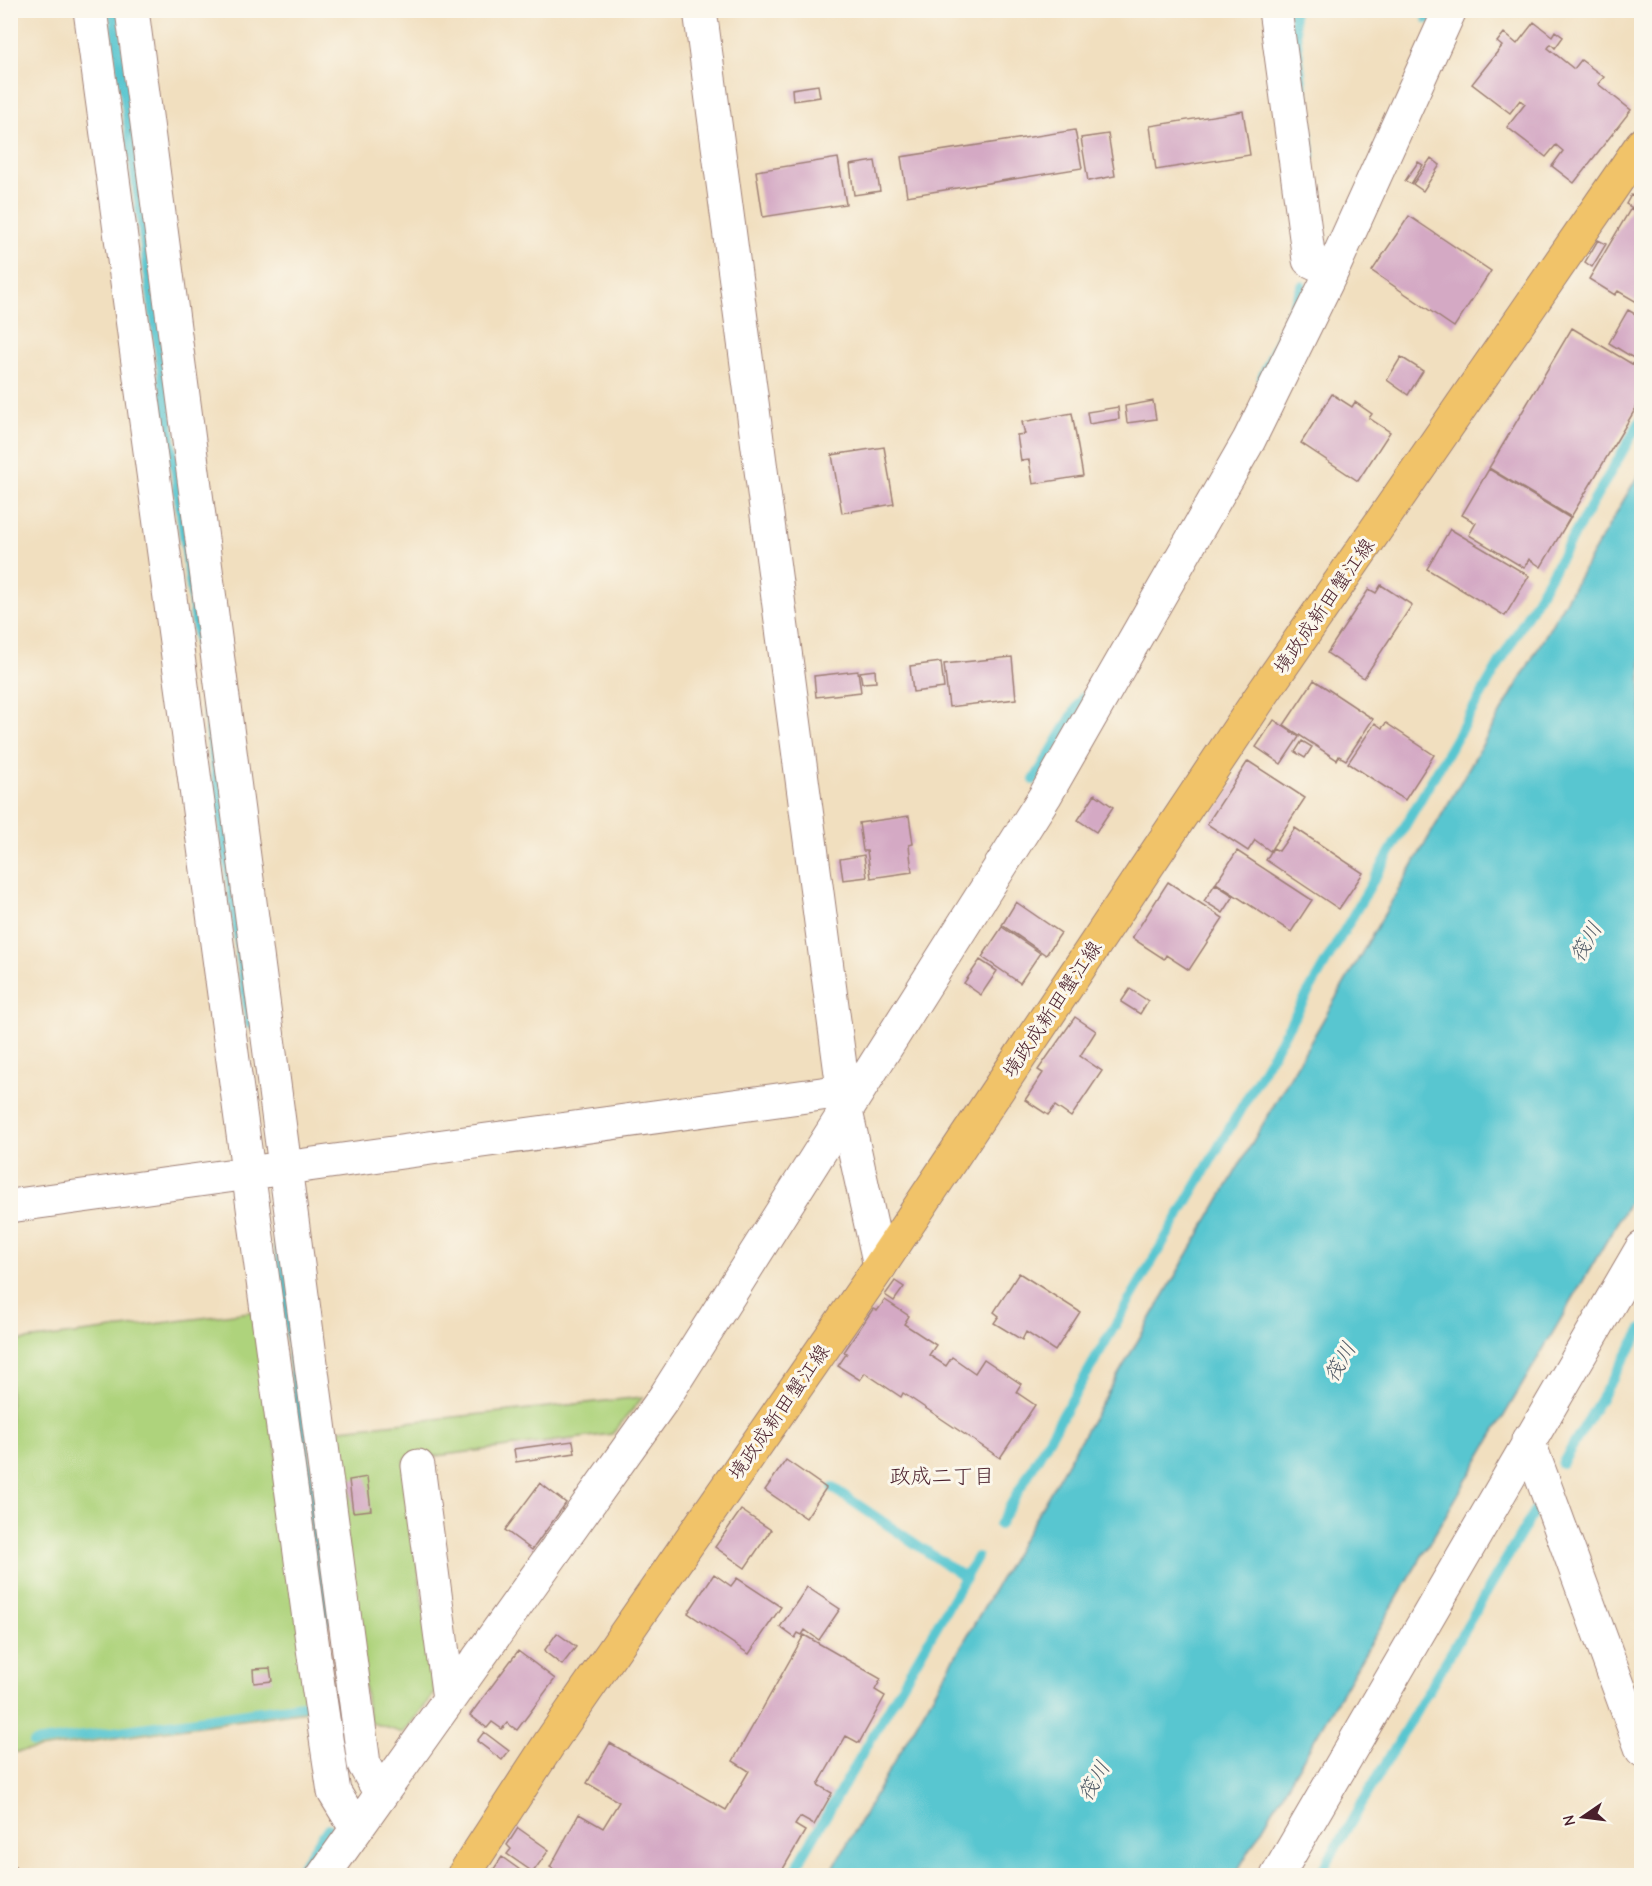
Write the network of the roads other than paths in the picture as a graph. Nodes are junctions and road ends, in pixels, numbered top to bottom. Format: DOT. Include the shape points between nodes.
graph roads {
  1 [pos="90,10"];
  2 [pos="132,10"];
  3 [pos="700,10"];
  4 [pos="1275,10"];
  5 [pos="1450,10"];
  6 [pos="1641,144"];
  7 [pos="1332,271"];
  8 [pos="844,1101"];
  9 [pos="287,1168"];
  10 [pos="250,1173"];
  11 [pos="10,1206"];
  12 [pos="1640,1254"];
  13 [pos="880,1266"];
  14 [pos="1528,1440"];
  15 [pos="418,1466"];
  16 [pos="449,1699"];
  17 [pos="1641,1750"];
  18 [pos="381,1794"];
  19 [pos="356,1828"];
  20 [pos="323,1875"];
  21 [pos="463,1875"];
  22 [pos="1277,1875"];
  1 -- 10 [label="street"];
  2 -- 9 [label="street"];
  3 -- 8 [label="street"];
  4 -- 7 [label="street" via="1309,260"];
  5 -- 7 [label="street"];
  6 -- 13 [label="main road, 境政成新田蟹江線" via="1259,699"];
  7 -- 8 [label="street" via="1249,440 1051,785"];
  8 -- 9 [label="street"];
  8 -- 13 [label="street"];
  8 -- 16 [label="street" via="664,1398"];
  9 -- 10 [label="street"];
  9 -- 18 [label="street" via="364,1764"];
  10 -- 11 [label="street"];
  10 -- 19 [label="street" via="334,1792"];
  12 -- 14 [label="street"];
  13 -- 21 [label="main road, 境政成新田蟹江線" via="549,1744"];
  14 -- 17 [label="street"];
  14 -- 22 [label="street"];
  15 -- 16 [label="street"];
  16 -- 18 [label="street"];
  18 -- 19 [label="street"];
  19 -- 20 [label="street"];
}
